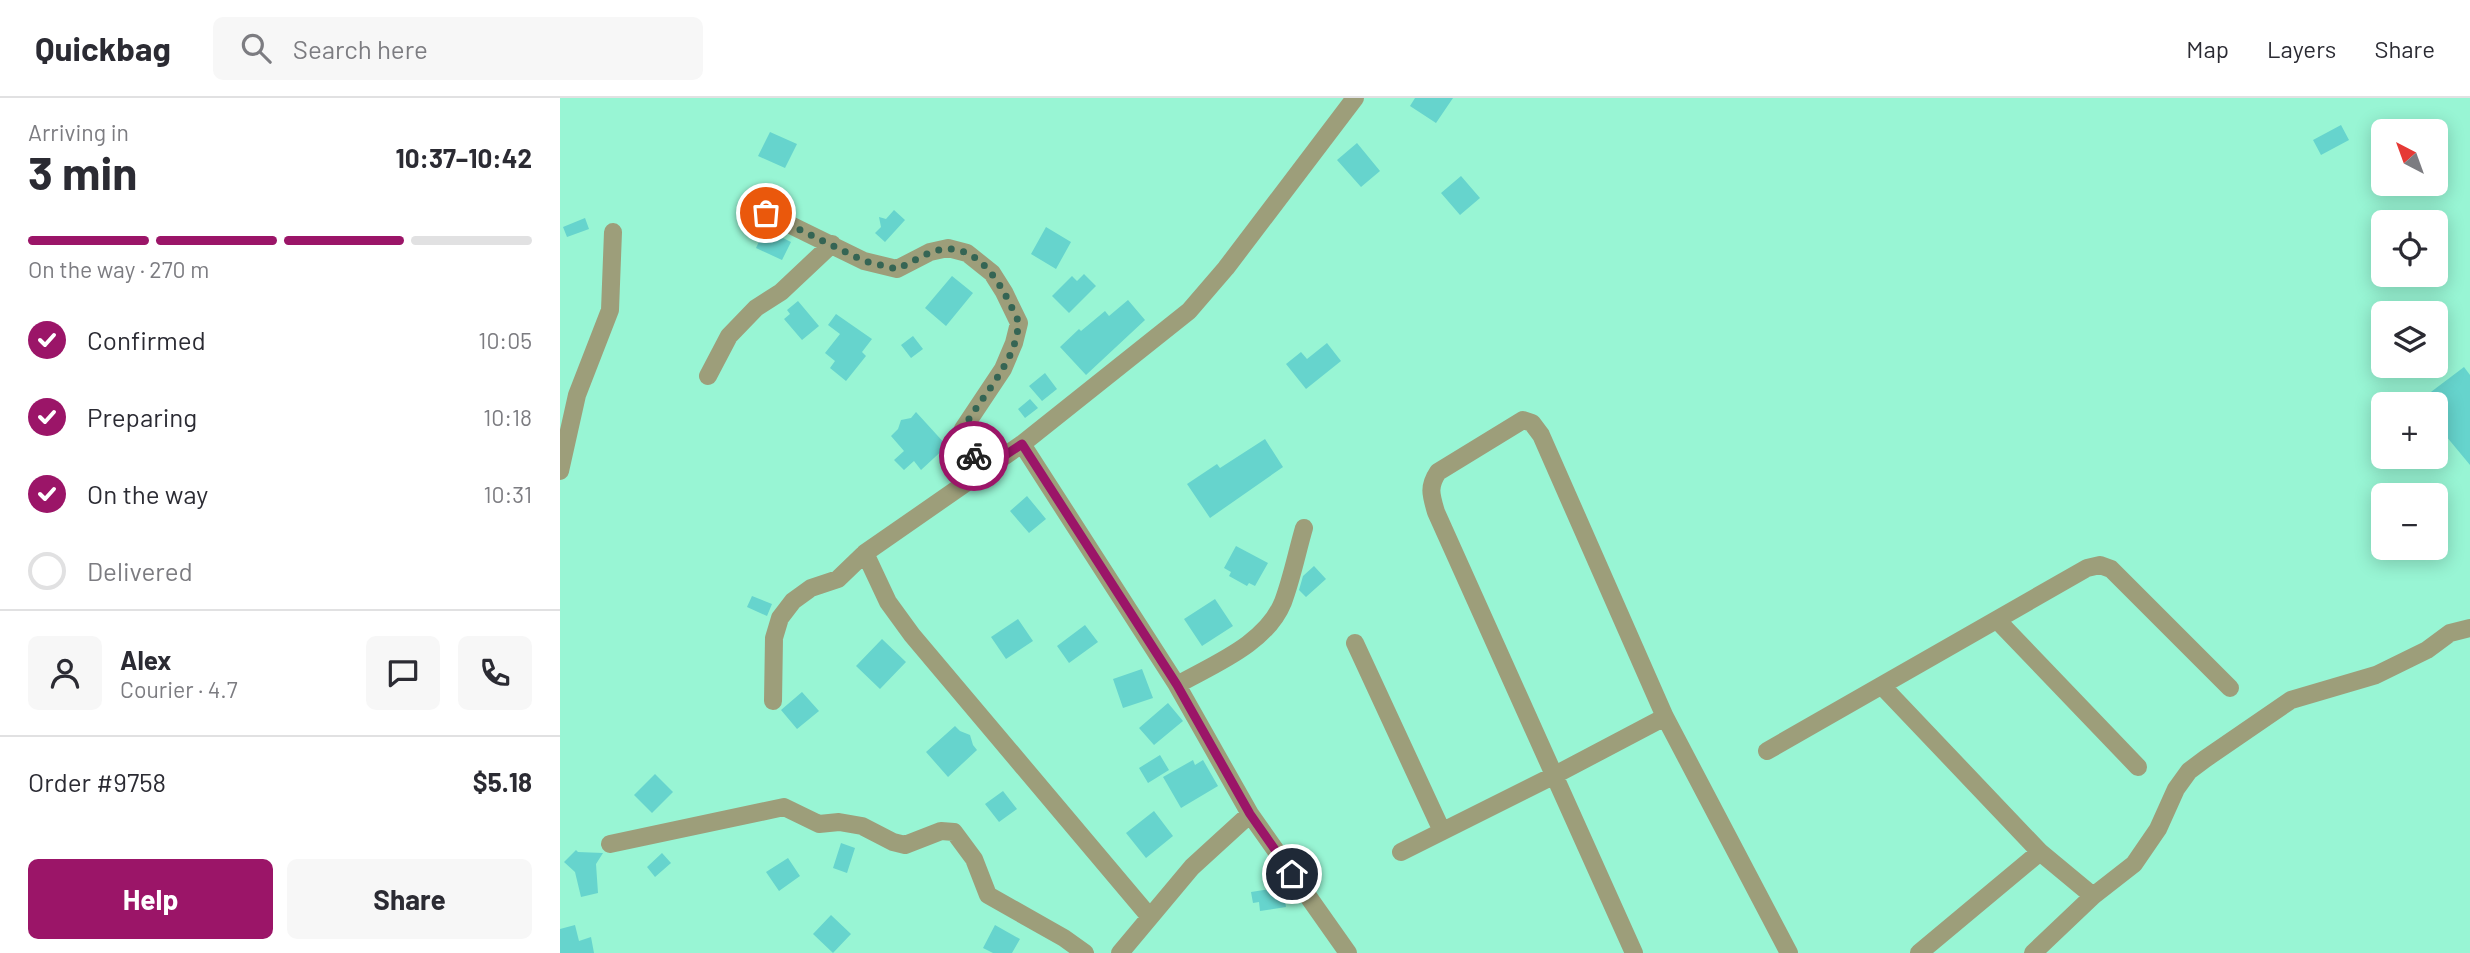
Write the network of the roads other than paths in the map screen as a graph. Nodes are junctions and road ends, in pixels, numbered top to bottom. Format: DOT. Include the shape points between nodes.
graph roads {
  1 [pos="1355,98"];
  2 [pos="766,213"];
  3 [pos="613,232"];
  4 [pos="832,244"];
  5 [pos="708,376"];
  6 [pos="1022,444"];
  7 [pos="986,468"];
  8 [pos="560,471"];
  9 [pos="1304,528"];
  10 [pos="865,554"];
  11 [pos="1997,620"];
  12 [pos="2470,628"];
  13 [pos="1354,643"];
  14 [pos="1177,685"];
  15 [pos="1882,687"];
  16 [pos="2230,688"];
  17 [pos="773,701"];
  18 [pos="1665,717"];
  19 [pos="1767,751"];
  20 [pos="2138,767"];
  21 [pos="1553,776"];
  22 [pos="1250,814"];
  23 [pos="1442,831"];
  24 [pos="610,844"];
  25 [pos="1401,852"];
  26 [pos="2040,852"];
  27 [pos="2093,896"];
  28 [pos="1149,916"];
  29 [pos="1084,953"];
  30 [pos="1120,953"];
  31 [pos="1348,953"];
  32 [pos="1634,953"];
  33 [pos="1789,953"];
  34 [pos="1919,953"];
  35 [pos="2033,953"];
  1 -- 6 [label="street" via="1208,292"];
  2 -- 4 [label="street"];
  3 -- 8 [label="street" via="610,310 577,395"];
  4 -- 5 [label="street" via="729,336"];
  4 -- 7 [label="street" via="864,261 897,269 948,248 967,253 992,273 1019,323 1003,369 963,429 962,437"];
  6 -- 7 [label="street"];
  6 -- 14 [label="street"];
  7 -- 10 [label="street"];
  9 -- 14 [label="street" via="1275,618 1249,643"];
  10 -- 17 [label="street" via="838,579 811,588 793,601 780,618 774,638"];
  10 -- 28 [label="street" via="888,602 912,635"];
  11 -- 15 [label="street"];
  11 -- 16 [label="street" via="2100,565 2111,569"];
  11 -- 20 [label="street"];
  12 -- 27 [label="street" via="2450,633 2376,676 2291,700 2205,759 2176,789 2158,829 2134,864"];
  13 -- 23 [label="street"];
  14 -- 22 [label="street"];
  15 -- 19 [label="street"];
  15 -- 26 [label="street"];
  18 -- 21 [label="street"];
  18 -- 21 [label="street" via="1541,435 1523,420 1438,472 1429,491"];
  18 -- 33 [label="street"];
  21 -- 23 [label="street"];
  21 -- 32 [label="street"];
  22 -- 28 [label="street" via="1211,848"];
  22 -- 31 [label="street"];
  23 -- 25 [label="street"];
  24 -- 29 [label="street" via="784,807 818,824 862,826 905,845 941,831 954,832 974,859 988,895"];
  26 -- 27 [label="street"];
  26 -- 34 [label="street"];
  27 -- 35 [label="street"];
  28 -- 30 [label="street"];
}
